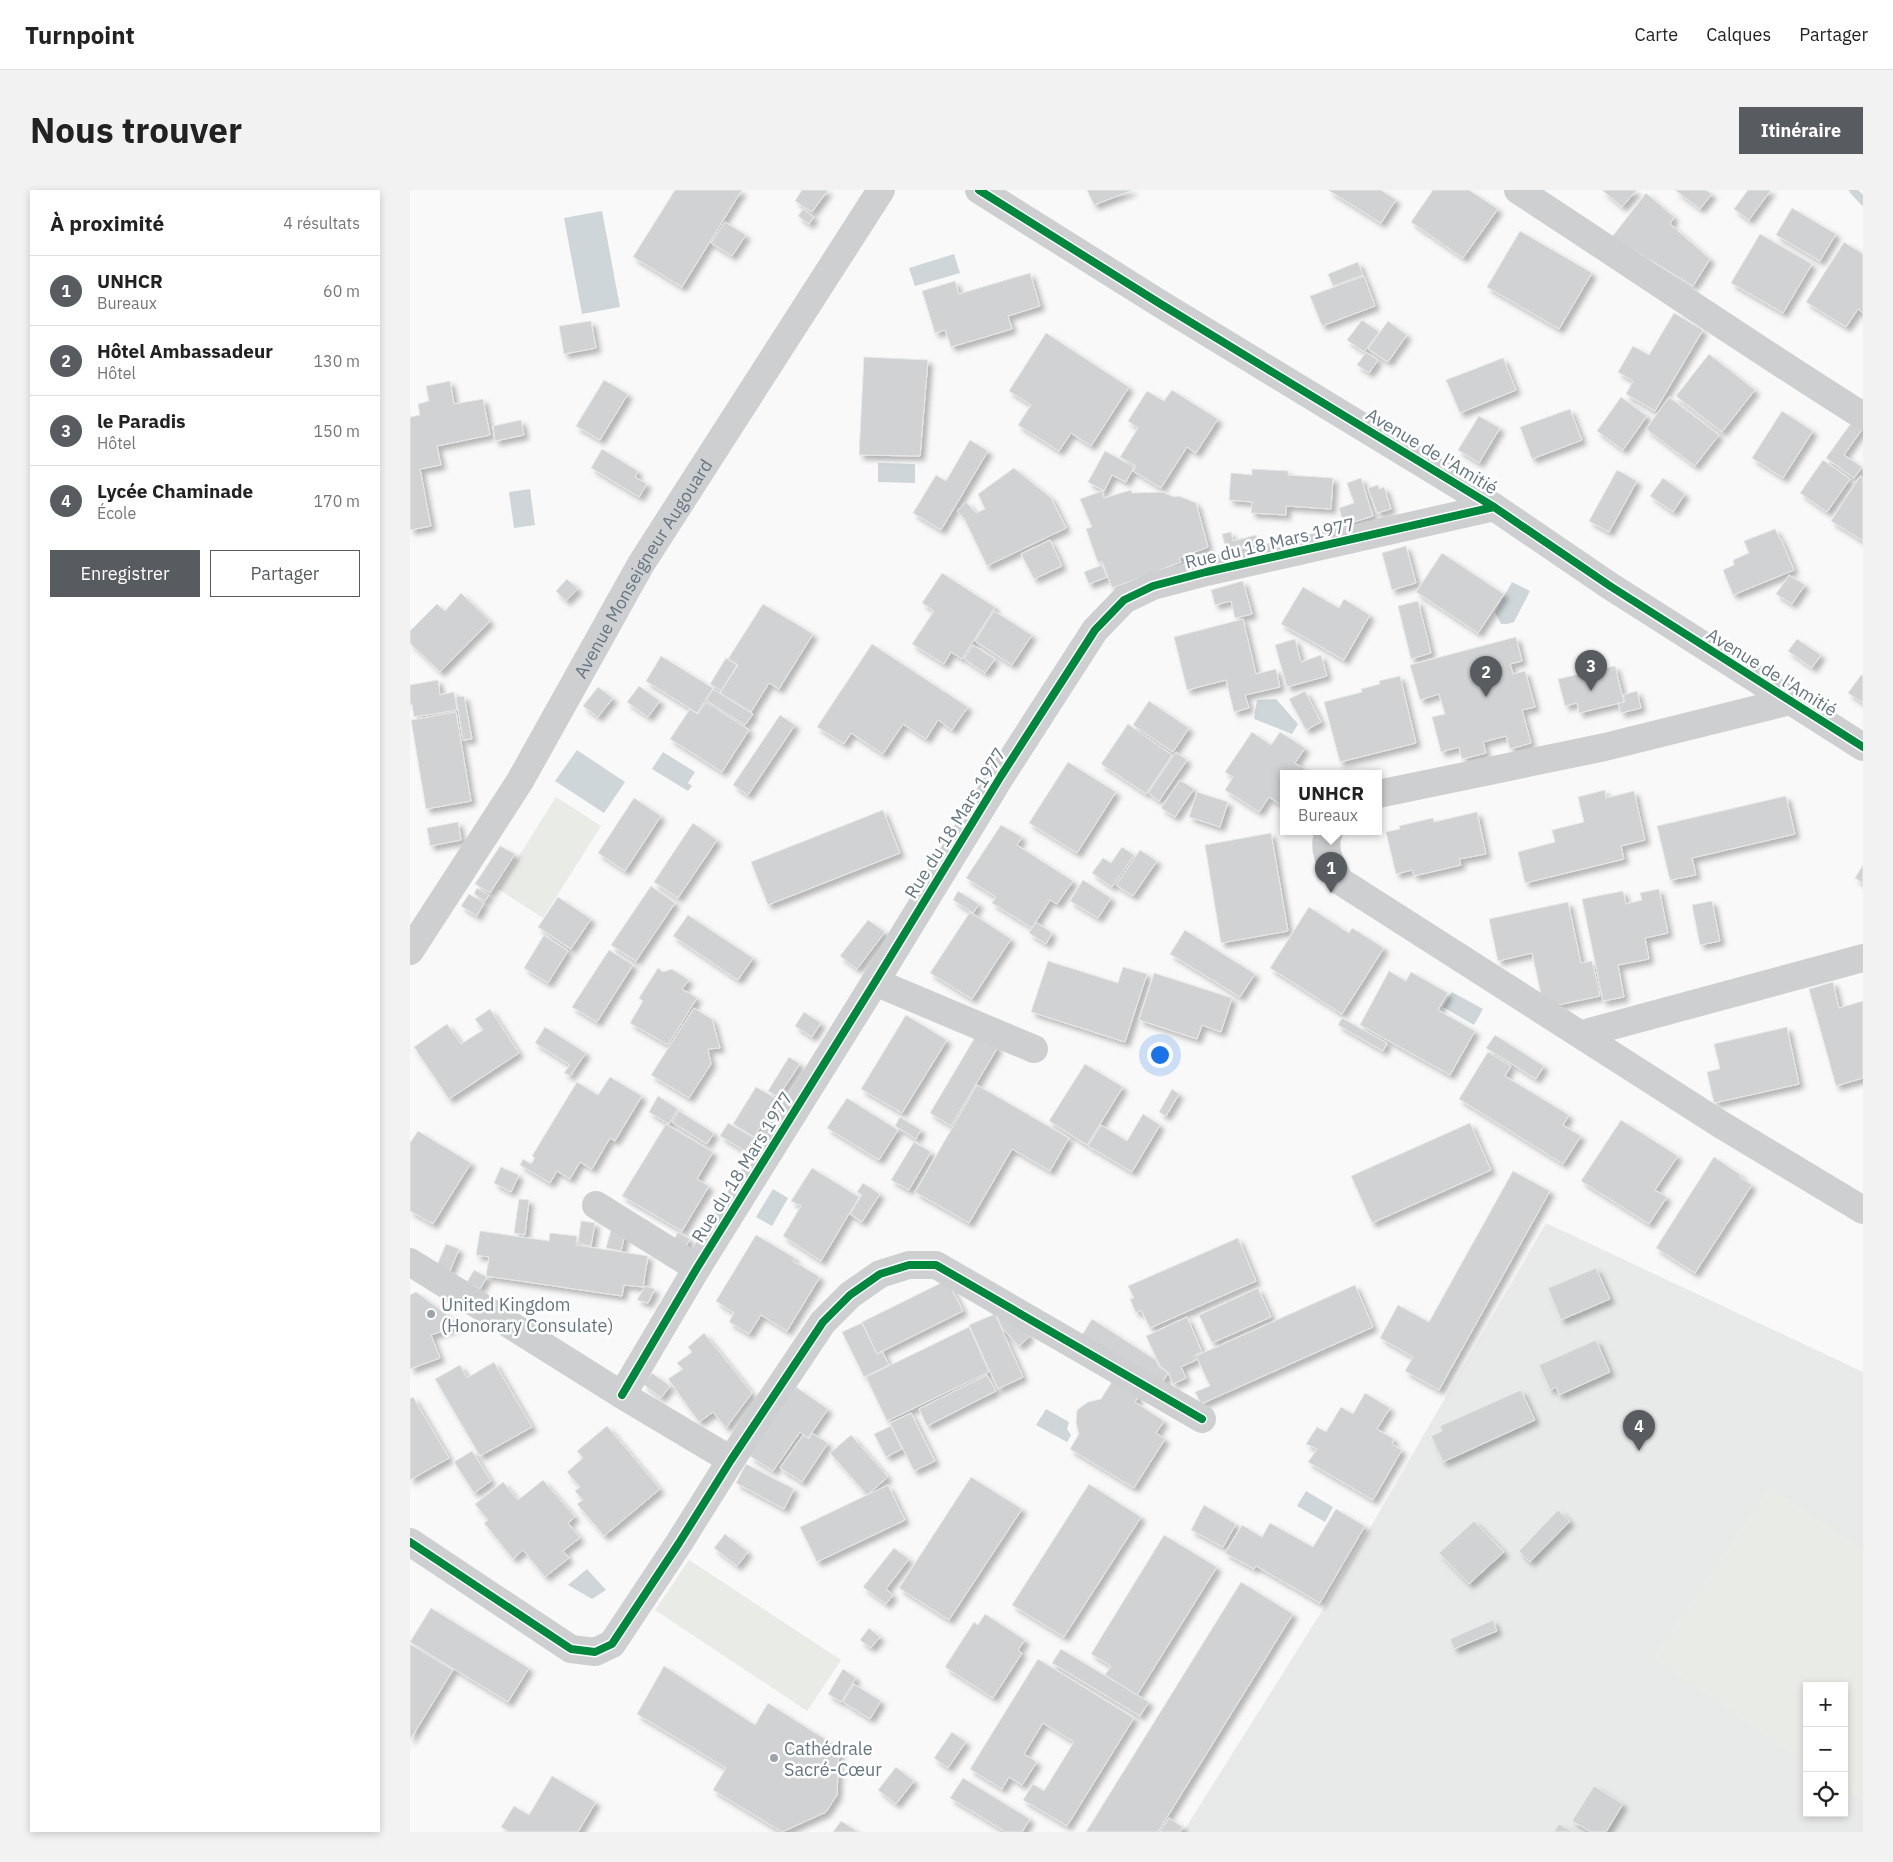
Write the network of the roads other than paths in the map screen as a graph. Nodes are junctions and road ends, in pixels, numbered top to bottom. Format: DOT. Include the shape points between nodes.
graph roads {
  1 [pos="881,190"];
  2 [pos="979,190"];
  3 [pos="1518,190"];
  4 [pos="1863,416"];
  5 [pos="1494,507"];
  6 [pos="1790,701"];
  7 [pos="1863,747"];
  8 [pos="1382,793"];
  9 [pos="1327,835"];
  10 [pos="410,952"];
  11 [pos="1863,958"];
  12 [pos="875,982"];
  13 [pos="1582,1034"];
  14 [pos="1034,1049"];
  15 [pos="596,1205"];
  16 [pos="1863,1210"];
  17 [pos="410,1262"];
  18 [pos="697,1268"];
  19 [pos="622,1395"];
  20 [pos="1202,1419"];
  21 [pos="731,1460"];
  22 [pos="410,1542"];
  1 -- 10 [label="street, Avenue Monseigneur Augouard" via="641,564 520,781"];
  2 -- 5 [label="street, Avenue de l'Amitié"];
  3 -- 4 [label="street"];
  5 -- 6 [label="street, Avenue de l'Amitié"];
  5 -- 12 [label="street, Rue du 18 Mars 1977" via="1206,572 1153,586 1124,600 1095,630"];
  6 -- 7 [label="street, Avenue de l'Amitié"];
  6 -- 8 [label="street" via="1605,747"];
  9 -- 13 [label="street" via="1327,856 1340,881"];
  11 -- 13 [label="street"];
  12 -- 14 [label="street"];
  12 -- 18 [label="street, Rue du 18 Mars 1977"];
  13 -- 16 [label="street" via="1720,1124"];
  15 -- 18 [label="street"];
  17 -- 19 [label="street"];
  18 -- 19 [label="street, Rue du 18 Mars 1977"];
  19 -- 21 [label="street"];
  20 -- 21 [label="street" via="936,1265 909,1265 880,1274 850,1295 822,1322"];
  21 -- 22 [label="street" via="612,1644 595,1652 571,1649"];
}
